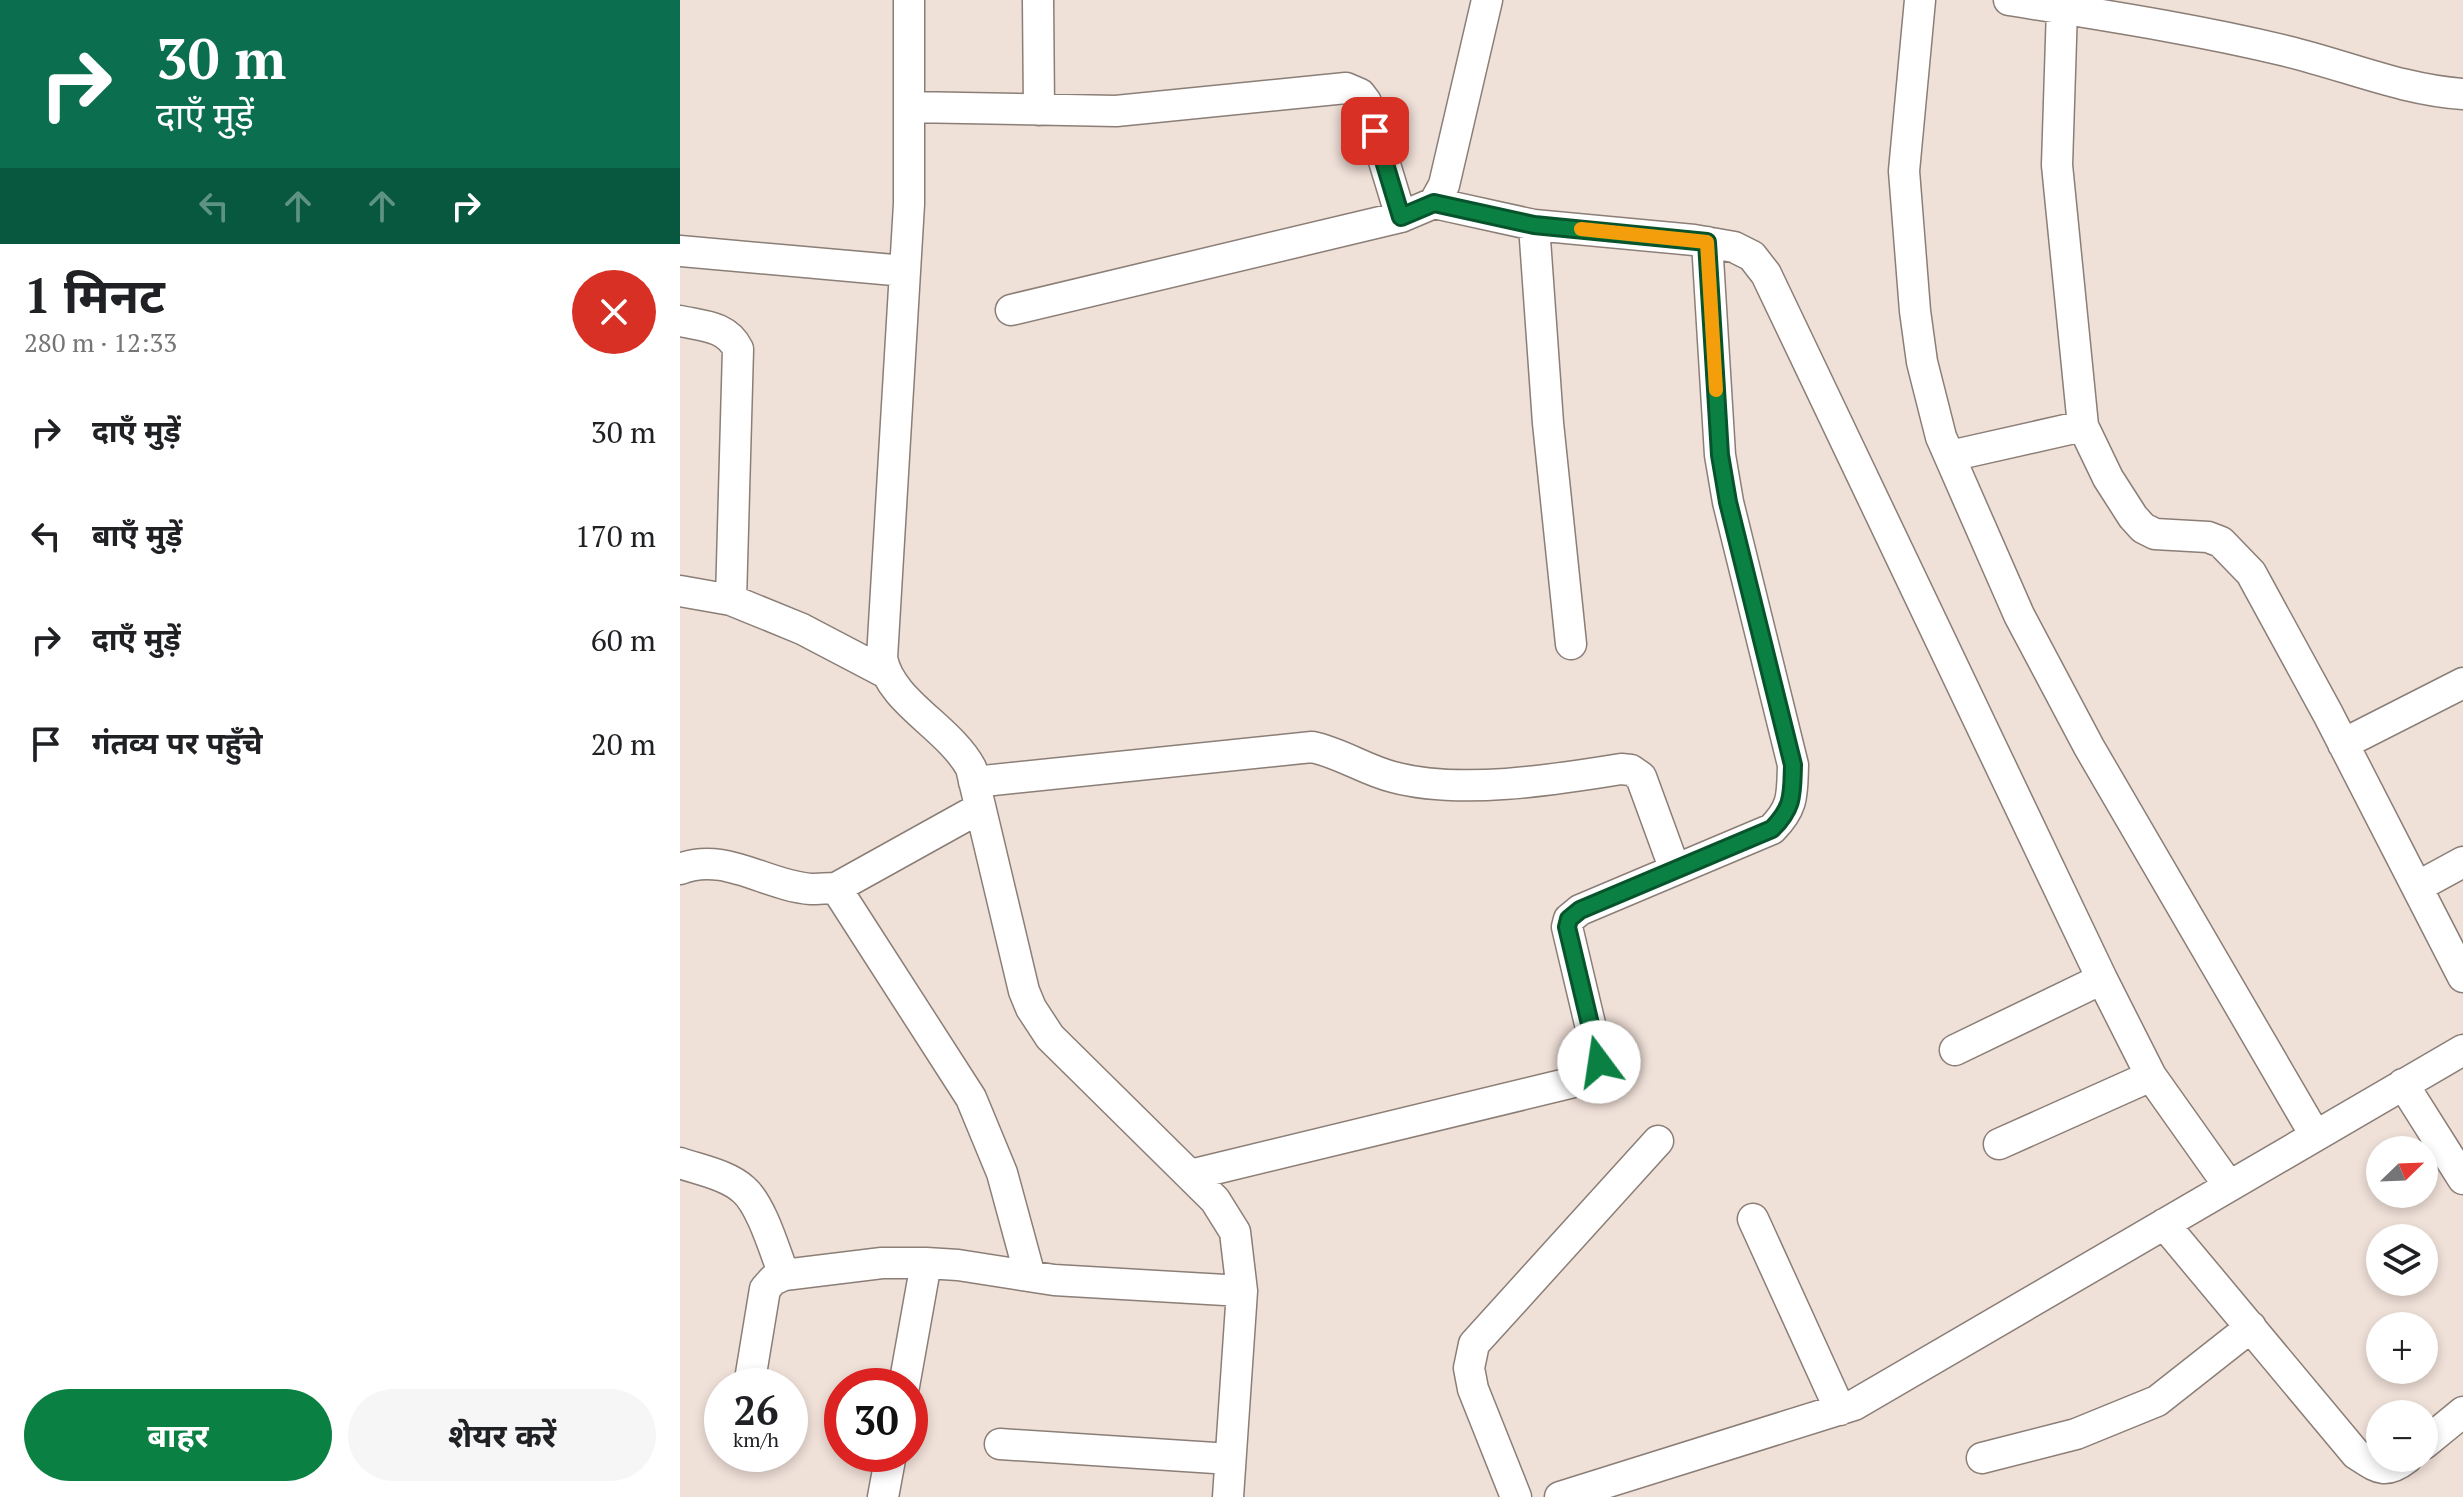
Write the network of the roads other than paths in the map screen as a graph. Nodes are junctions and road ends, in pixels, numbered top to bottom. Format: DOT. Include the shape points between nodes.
graph roads {
  1 [pos="909,0"];
  2 [pos="1038,0"];
  3 [pos="1487,0"];
  4 [pos="1920,0"];
  5 [pos="2009,0"];
  6 [pos="2062,8"];
  7 [pos="2463,94"];
  8 [pos="909,107"];
  9 [pos="1039,110"];
  10 [pos="1434,203"];
  11 [pos="1401,217"];
  12 [pos="1534,225"];
  13 [pos="1707,242"];
  14 [pos="680,251"];
  15 [pos="905,271"];
  16 [pos="1011,310"];
  17 [pos="680,321"];
  18 [pos="2083,426"];
  19 [pos="1950,456"];
  20 [pos="680,591"];
  21 [pos="731,600"];
  22 [pos="1571,644"];
  23 [pos="884,672"];
  24 [pos="2463,683"];
  25 [pos="2343,744"];
  26 [pos="977,795"];
  27 [pos="2463,862"];
  28 [pos="680,869"];
  29 [pos="1675,870"];
  30 [pos="2417,887"];
  31 [pos="836,888"];
  32 [pos="2463,977"];
  33 [pos="2102,979"];
  34 [pos="1955,1050"];
  35 [pos="2463,1050"];
  36 [pos="2151,1076"];
  37 [pos="2403,1084"];
  38 [pos="2315,1135"];
  39 [pos="1658,1141"];
  40 [pos="1999,1144"];
  41 [pos="680,1163"];
  42 [pos="1190,1175"];
  43 [pos="2463,1179"];
  44 [pos="2229,1186"];
  45 [pos="1753,1219"];
  46 [pos="2164,1224"];
  47 [pos="926,1263"];
  48 [pos="784,1275"];
  49 [pos="1030,1276"];
  50 [pos="1242,1291"];
  51 [pos="2251,1327"];
  52 [pos="752,1368"];
  53 [pos="907,1368"];
  54 [pos="1840,1410"];
  55 [pos="2463,1412"];
  56 [pos="2438,1433"];
  57 [pos="1000,1444"];
  58 [pos="1982,1458"];
  59 [pos="1230,1459"];
  60 [pos="2366,1460"];
  61 [pos="888,1472"];
  62 [pos="883,1497"];
  63 [pos="1228,1497"];
  64 [pos="1516,1497"];
  65 [pos="1560,1497"];
  1 -- 8 [label="street"];
  2 -- 9 [label="street"];
  3 -- 10 [label="street" via="1444,185"];
  4 -- 19 [label="street" via="1904,171 1922,362"];
  5 -- 6 [label="street"];
  6 -- 7 [label="street" via="2286,51 2425,90"];
  6 -- 18 [label="street" via="2057,165"];
  8 -- 9 [label="street"];
  8 -- 15 [label="street"];
  9 -- 11 [label="street" via="1116,111 1346,88 1366,102"];
  10 -- 11 [label="street"];
  10 -- 12 [label="street"];
  11 -- 16 [label="street"];
  12 -- 13 [label="street"];
  12 -- 22 [label="street"];
  13 -- 29 [label="street" via="1720,455 1793,765 1792,795 1786,814 1772,829"];
  13 -- 33 [label="street" via="1752,256 1766,274"];
  14 -- 15 [label="street"];
  15 -- 23 [label="street"];
  17 -- 21 [label="street" via="720,330 738,349"];
  18 -- 19 [label="street"];
  18 -- 25 [label="street" via="2108,478 2143,528 2221,542 2251,573"];
  19 -- 38 [label="street" via="2019,615 2089,747"];
  20 -- 21 [label="street"];
  21 -- 23 [label="street"];
  23 -- 26 [label="street" via="962,751"];
  24 -- 25 [label="street"];
  25 -- 30 [label="street"];
  26 -- 29 [label="street" via="1312,747 1391,777 1438,785 1631,770 1641,777"];
  26 -- 31 [label="street"];
  26 -- 42 [label="street" via="1031,1008 1050,1037"];
  27 -- 30 [label="street"];
  28 -- 31 [label="street" via="720,864 810,889"];
  29 -- 42 [label="street" via="1569,919 1599,1062 1587,1077"];
  30 -- 32 [label="street"];
  31 -- 49 [label="street" via="971,1098 1002,1173"];
  33 -- 34 [label="street"];
  33 -- 36 [label="street"];
  35 -- 37 [label="street"];
  36 -- 40 [label="street"];
  36 -- 44 [label="street"];
  37 -- 38 [label="street"];
  37 -- 43 [label="street"];
  38 -- 44 [label="street"];
  39 -- 64 [label="street" via="1474,1344 1469,1368 1473,1389"];
  41 -- 48 [label="street" via="743,1189 753,1200"];
  42 -- 50 [label="street" via="1215,1200 1235,1232"];
  44 -- 46 [label="street"];
  45 -- 54 [label="street"];
  46 -- 51 [label="street"];
  46 -- 54 [label="street"];
  47 -- 48 [label="street"];
  47 -- 49 [label="street"];
  47 -- 53 [label="street"];
  48 -- 52 [label="street" via="765,1289"];
  49 -- 50 [label="street"];
  50 -- 59 [label="street"];
  51 -- 58 [label="street" via="2157,1401 2076,1434"];
  51 -- 60 [label="street"];
  54 -- 65 [label="street"];
  55 -- 56 [label="street"];
  57 -- 59 [label="street"];
  59 -- 63 [label="street"];
  61 -- 62 [label="street"];
}
